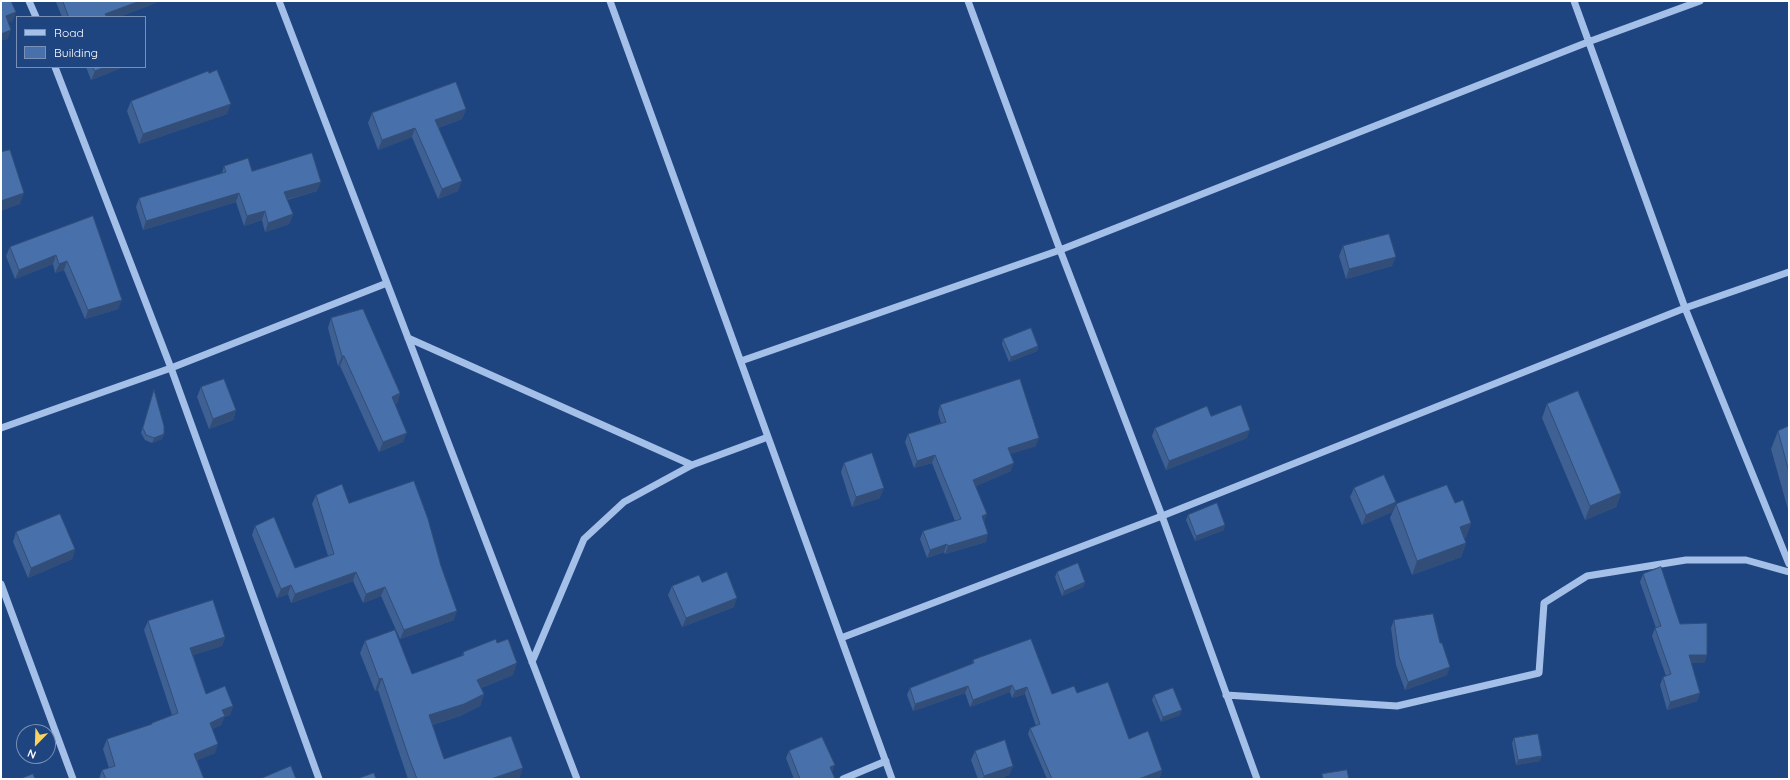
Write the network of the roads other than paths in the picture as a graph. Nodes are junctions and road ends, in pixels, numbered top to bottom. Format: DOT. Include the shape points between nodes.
graph roads {
  1 [pos="29,1"];
  2 [pos="279,1"];
  3 [pos="610,1"];
  4 [pos="968,1"];
  5 [pos="1574,1"];
  6 [pos="1700,1"];
  7 [pos="36,16"];
  8 [pos="1588,42"];
  9 [pos="55,68"];
  10 [pos="1060,250"];
  11 [pos="1789,272"];
  12 [pos="387,282"];
  13 [pos="1685,308"];
  14 [pos="408,338"];
  15 [pos="741,362"];
  16 [pos="171,368"];
  17 [pos="1,428"];
  18 [pos="768,437"];
  19 [pos="692,465"];
  20 [pos="1162,516"];
  21 [pos="1789,564"];
  22 [pos="1789,572"];
  23 [pos="1,584"];
  24 [pos="841,638"];
  25 [pos="532,662"];
  26 [pos="1226,695"];
  27 [pos="886,761"];
  28 [pos="73,779"];
  29 [pos="319,779"];
  30 [pos="577,779"];
  31 [pos="843,779"];
  32 [pos="892,779"];
  33 [pos="1257,779"];
  1 -- 7 [label="street"];
  2 -- 12 [label="street"];
  3 -- 15 [label="street"];
  4 -- 10 [label="street"];
  5 -- 8 [label="street"];
  6 -- 8 [label="street"];
  8 -- 10 [label="street"];
  8 -- 13 [label="street"];
  9 -- 16 [label="street"];
  10 -- 15 [label="street"];
  10 -- 20 [label="street"];
  11 -- 13 [label="street"];
  12 -- 14 [label="street"];
  12 -- 16 [label="street"];
  13 -- 20 [label="street"];
  13 -- 21 [label="street"];
  14 -- 19 [label="street"];
  14 -- 25 [label="street"];
  15 -- 18 [label="street"];
  16 -- 17 [label="street"];
  16 -- 29 [label="street"];
  18 -- 19 [label="street"];
  18 -- 24 [label="street"];
  19 -- 25 [label="street" via="624,502 584,539"];
  20 -- 24 [label="street"];
  20 -- 26 [label="street"];
  22 -- 26 [label="street" via="1746,560 1686,560 1587,576 1544,603 1539,673 1397,706"];
  23 -- 28 [label="street"];
  24 -- 27 [label="street"];
  25 -- 30 [label="street"];
  26 -- 33 [label="street"];
  27 -- 31 [label="street"];
  27 -- 32 [label="street"];
}
